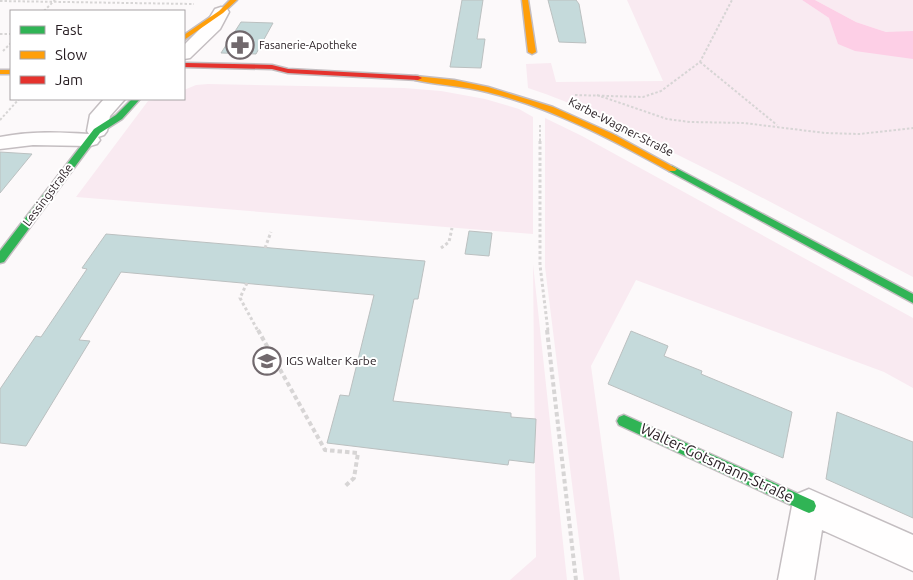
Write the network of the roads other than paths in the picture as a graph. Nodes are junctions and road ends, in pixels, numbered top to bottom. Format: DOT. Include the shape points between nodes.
graph roads {
  1 [pos="234,0"];
  2 [pos="525,0"];
  3 [pos="221,12"];
  4 [pos="185,37"];
  5 [pos="532,52"];
  6 [pos="185,60"];
  7 [pos="288,71"];
  8 [pos="185,75"];
  9 [pos="200,76"];
  10 [pos="114,100"];
  11 [pos="135,100"];
  12 [pos="93,135"];
  13 [pos="0,144"];
  14 [pos="0,259"];
  15 [pos="913,299"];
  16 [pos="624,420"];
  17 [pos="809,506"];
  18 [pos="913,553"];
  19 [pos="796,580"];
  1 -- 3 [label="street"];
  2 -- 5 [label="street"];
  3 -- 4 [label="street"];
  3 -- 6 [label="street"];
  6 -- 7 [label="street, Karbe-Wagner-Straße"];
  6 -- 8 [label="street" via="188,69"];
  7 -- 9 [label="street, Karbe-Wagner-Straße"];
  7 -- 15 [label="street, Karbe-Wagner-Straße" via="442,80 538,102 612,136"];
  10 -- 12 [label="street, Lessingstraße" via="100,115"];
  11 -- 12 [label="street, Lessingstraße" via="119,117"];
  12 -- 13 [label="street" via="21,139"];
  12 -- 14 [label="street, Lessingstraße"];
  16 -- 17 [label="street, Walter-Gotsmann-Straße"];
  17 -- 18 [label="street, Walter-Gotsmann-Straße"];
  17 -- 19 [label="street, Walter-Gotsmann-Straße"];
}
